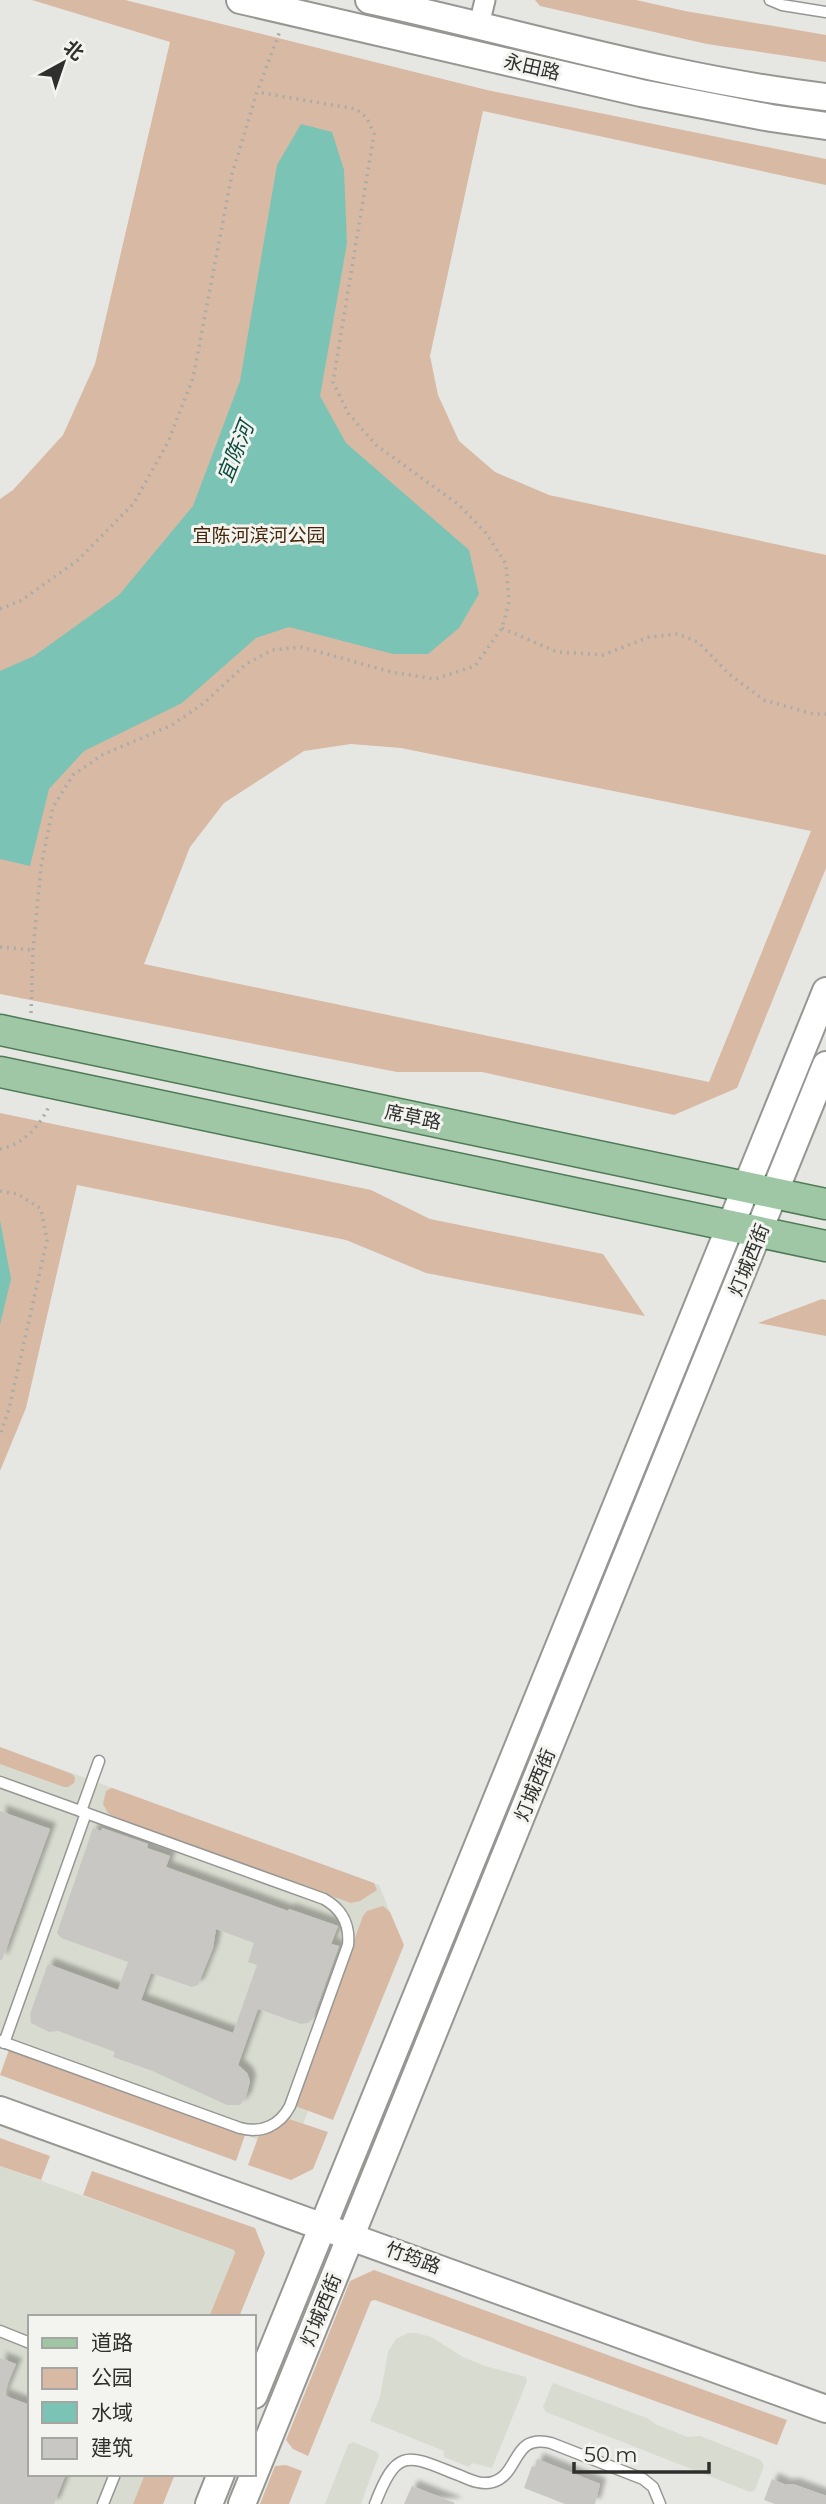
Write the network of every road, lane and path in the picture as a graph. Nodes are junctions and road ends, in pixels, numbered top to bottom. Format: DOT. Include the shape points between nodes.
graph roads {
  1 [pos="240,0"];
  2 [pos="369,0"];
  3 [pos="770,0"];
  4 [pos="826,12"];
  5 [pos="288,13"];
  6 [pos="482,13"];
  7 [pos="257,92"];
  8 [pos="826,97"];
  9 [pos="826,126"];
  10 [pos="0,609"];
  11 [pos="502,628"];
  12 [pos="826,714"];
  13 [pos="0,947"];
  14 [pos="33,950"];
  15 [pos="826,991"];
  16 [pos="0,1030"];
  17 [pos="30,1036"];
  18 [pos="826,1065"];
  19 [pos="0,1072"];
  20 [pos="58,1085"];
  21 [pos="0,1149"];
  22 [pos="0,1191"];
  23 [pos="761,1191"];
  24 [pos="826,1204"];
  25 [pos="730,1226"];
  26 [pos="760,1232"];
  27 [pos="826,1246"];
  28 [pos="0,1435"];
  29 [pos="99,1761"];
  30 [pos="0,1782"];
  31 [pos="83,1812"];
  32 [pos="2,2042"];
  33 [pos="0,2110"];
  34 [pos="323,2226"];
  35 [pos="351,2236"];
  36 [pos="0,2331"];
  37 [pos="28,2342"];
  38 [pos="256,2390"];
  39 [pos="826,2409"];
  40 [pos="256,2470"];
  41 [pos="114,2476"];
  42 [pos="220,2476"];
  43 [pos="253,2476"];
  44 [pos="375,2503"];
  45 [pos="103,2504"];
  46 [pos="209,2504"];
  47 [pos="242,2504"];
  48 [pos="660,2504"];
  1 -- 5 [label="street, 永田路"];
  2 -- 6 [label="street, 永田路"];
  3 -- 4 [label="lane"];
  5 -- 7 [label="path"];
  5 -- 9 [label="street, 永田路" via="641,93"];
  6 -- 8 [label="street, 永田路" via="645,65"];
  7 -- 10 [label="path" via="232,174 193,378 168,442 134,503 78,560 22,600"];
  7 -- 11 [label="path" via="356,109 367,118 374,134 333,382 348,413 376,445 459,505 486,533 506,564 509,602"];
  11 -- 12 [label="path" via="557,652 603,655 649,637 678,634 698,642 729,674 764,700"];
  11 -- 14 [label="path" via="475,666 435,679 302,647 272,650 246,664 173,725 102,755 73,775 53,807 41,867"];
  13 -- 14 [label="path"];
  14 -- 17 [label="path"];
  15 -- 23 [label="street, 灯城西街"];
  16 -- 17 [label="main road, 席草路"];
  17 -- 23 [label="main road, 席草路"];
  18 -- 23 [label="street, 灯城西街"];
  19 -- 20 [label="main road"];
  20 -- 21 [label="path" via="42,1122 13,1147"];
  20 -- 25 [label="main road"];
  22 -- 28 [label="path" via="18,1194 41,1209 47,1240"];
  23 -- 24 [label="main road, 席草路"];
  23 -- 25 [label="street, 灯城西街"];
  23 -- 26 [label="street, 灯城西街"];
  25 -- 26 [label="main road"];
  25 -- 34 [label="street, 灯城西街"];
  26 -- 27 [label="main road"];
  26 -- 35 [label="street, 灯城西街"];
  29 -- 31 [label="lane"];
  30 -- 31 [label="lane"];
  31 -- 32 [label="lane"];
  31 -- 32 [label="lane" via="324,1899 341,1913 348,1944 290,2106 280,2120 264,2129 246,2129"];
  33 -- 34 [label="street, 竹筠路"];
  34 -- 35 [label="street, 竹筠路"];
  34 -- 38 [label="street, 灯城西街"];
  35 -- 39 [label="street, 竹筠路"];
  35 -- 40 [label="street, 灯城西街"];
  36 -- 37 [label="lane"];
  41 -- 45 [label="lane"];
  42 -- 46 [label="street"];
  43 -- 47 [label="street, 灯城西街"];
  44 -- 48 [label="lane" via="390,2470 407,2460 488,2483 505,2475 524,2447 540,2441 643,2479 653,2487"];
}
